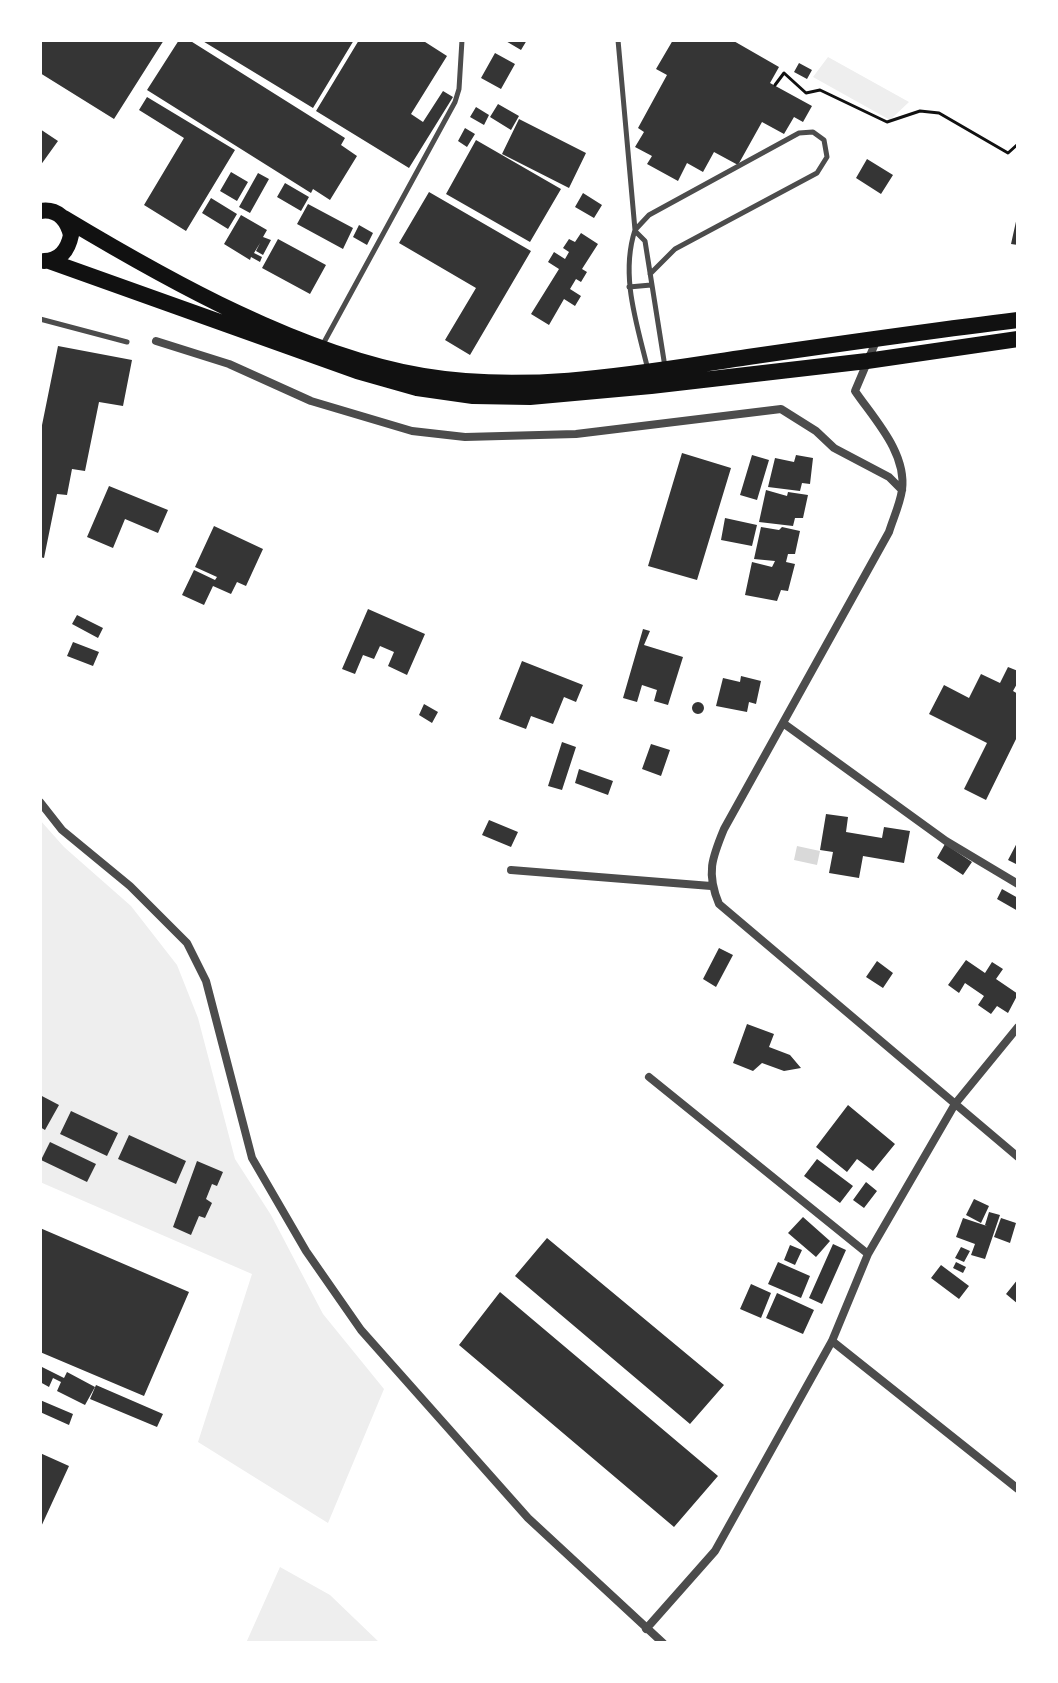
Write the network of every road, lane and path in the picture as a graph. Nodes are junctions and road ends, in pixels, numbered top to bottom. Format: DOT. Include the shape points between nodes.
graph roads {
  1 [pos="462,40"];
  2 [pos="618,40"];
  3 [pos="775,85"];
  4 [pos="1018,144"];
  5 [pos="40,211"];
  6 [pos="64,218"];
  7 [pos="635,230"];
  8 [pos="45,261"];
  9 [pos="650,274"];
  10 [pos="651,285"];
  11 [pos="629,287"];
  12 [pos="40,319"];
  13 [pos="1018,320"];
  14 [pos="877,338"];
  15 [pos="1018,339"];
  16 [pos="156,341"];
  17 [pos="127,342"];
  18 [pos="319,353"];
  19 [pos="867,361"];
  20 [pos="658,378"];
  21 [pos="902,490"];
  22 [pos="783,723"];
  23 [pos="40,802"];
  24 [pos="511,870"];
  25 [pos="1018,884"];
  26 [pos="711,886"];
  27 [pos="1018,1027"];
  28 [pos="649,1077"];
  29 [pos="955,1104"];
  30 [pos="1018,1157"];
  31 [pos="868,1254"];
  32 [pos="832,1341"];
  33 [pos="1018,1489"];
  34 [pos="646,1629"];
  35 [pos="663,1643"];
  1 -- 18 [label="lane" via="455,102"];
  2 -- 7 [label="lane"];
  3 -- 4 [label="path" via="784,73 806,93 820,90 887,122 920,111 939,113 1008,153"];
  5 -- 6 [label="highway"];
  6 -- 8 [label="highway" via="69,244 58,258"];
  6 -- 18 [label="highway" via="143,265"];
  7 -- 9 [label="lane" via="645,241"];
  7 -- 9 [label="lane" via="649,215 799,133 813,132 824,140 827,157 817,173 675,249"];
  7 -- 11 [label="lane" via="628,252"];
  8 -- 18 [label="highway"];
  9 -- 10 [label="lane"];
  10 -- 11 [label="lane"];
  10 -- 20 [label="lane"];
  11 -- 20 [label="lane"];
  12 -- 17 [label="lane"];
  13 -- 14 [label="highway"];
  14 -- 19 [label="street"];
  14 -- 20 [label="highway"];
  15 -- 19 [label="highway"];
  16 -- 21 [label="street" via="229,364 311,401 412,431 465,437 576,434 781,409"];
  18 -- 20 [label="highway" via="474,382"];
  19 -- 20 [label="highway"];
  19 -- 21 [label="street" via="855,391 891,443"];
  21 -- 22 [label="street" via="889,532"];
  22 -- 25 [label="street" via="946,841"];
  22 -- 26 [label="street" via="724,829 710,870"];
  23 -- 34 [label="street" via="62,830 130,886 187,943 206,981 252,1158 306,1251 361,1330 528,1518"];
  24 -- 26 [label="street"];
  26 -- 29 [label="street" via="719,904"];
  27 -- 29 [label="street"];
  28 -- 31 [label="street"];
  29 -- 30 [label="street"];
  29 -- 31 [label="street"];
  31 -- 32 [label="street"];
  32 -- 33 [label="street"];
  32 -- 34 [label="street" via="715,1551"];
  34 -- 35 [label="street"];
}
